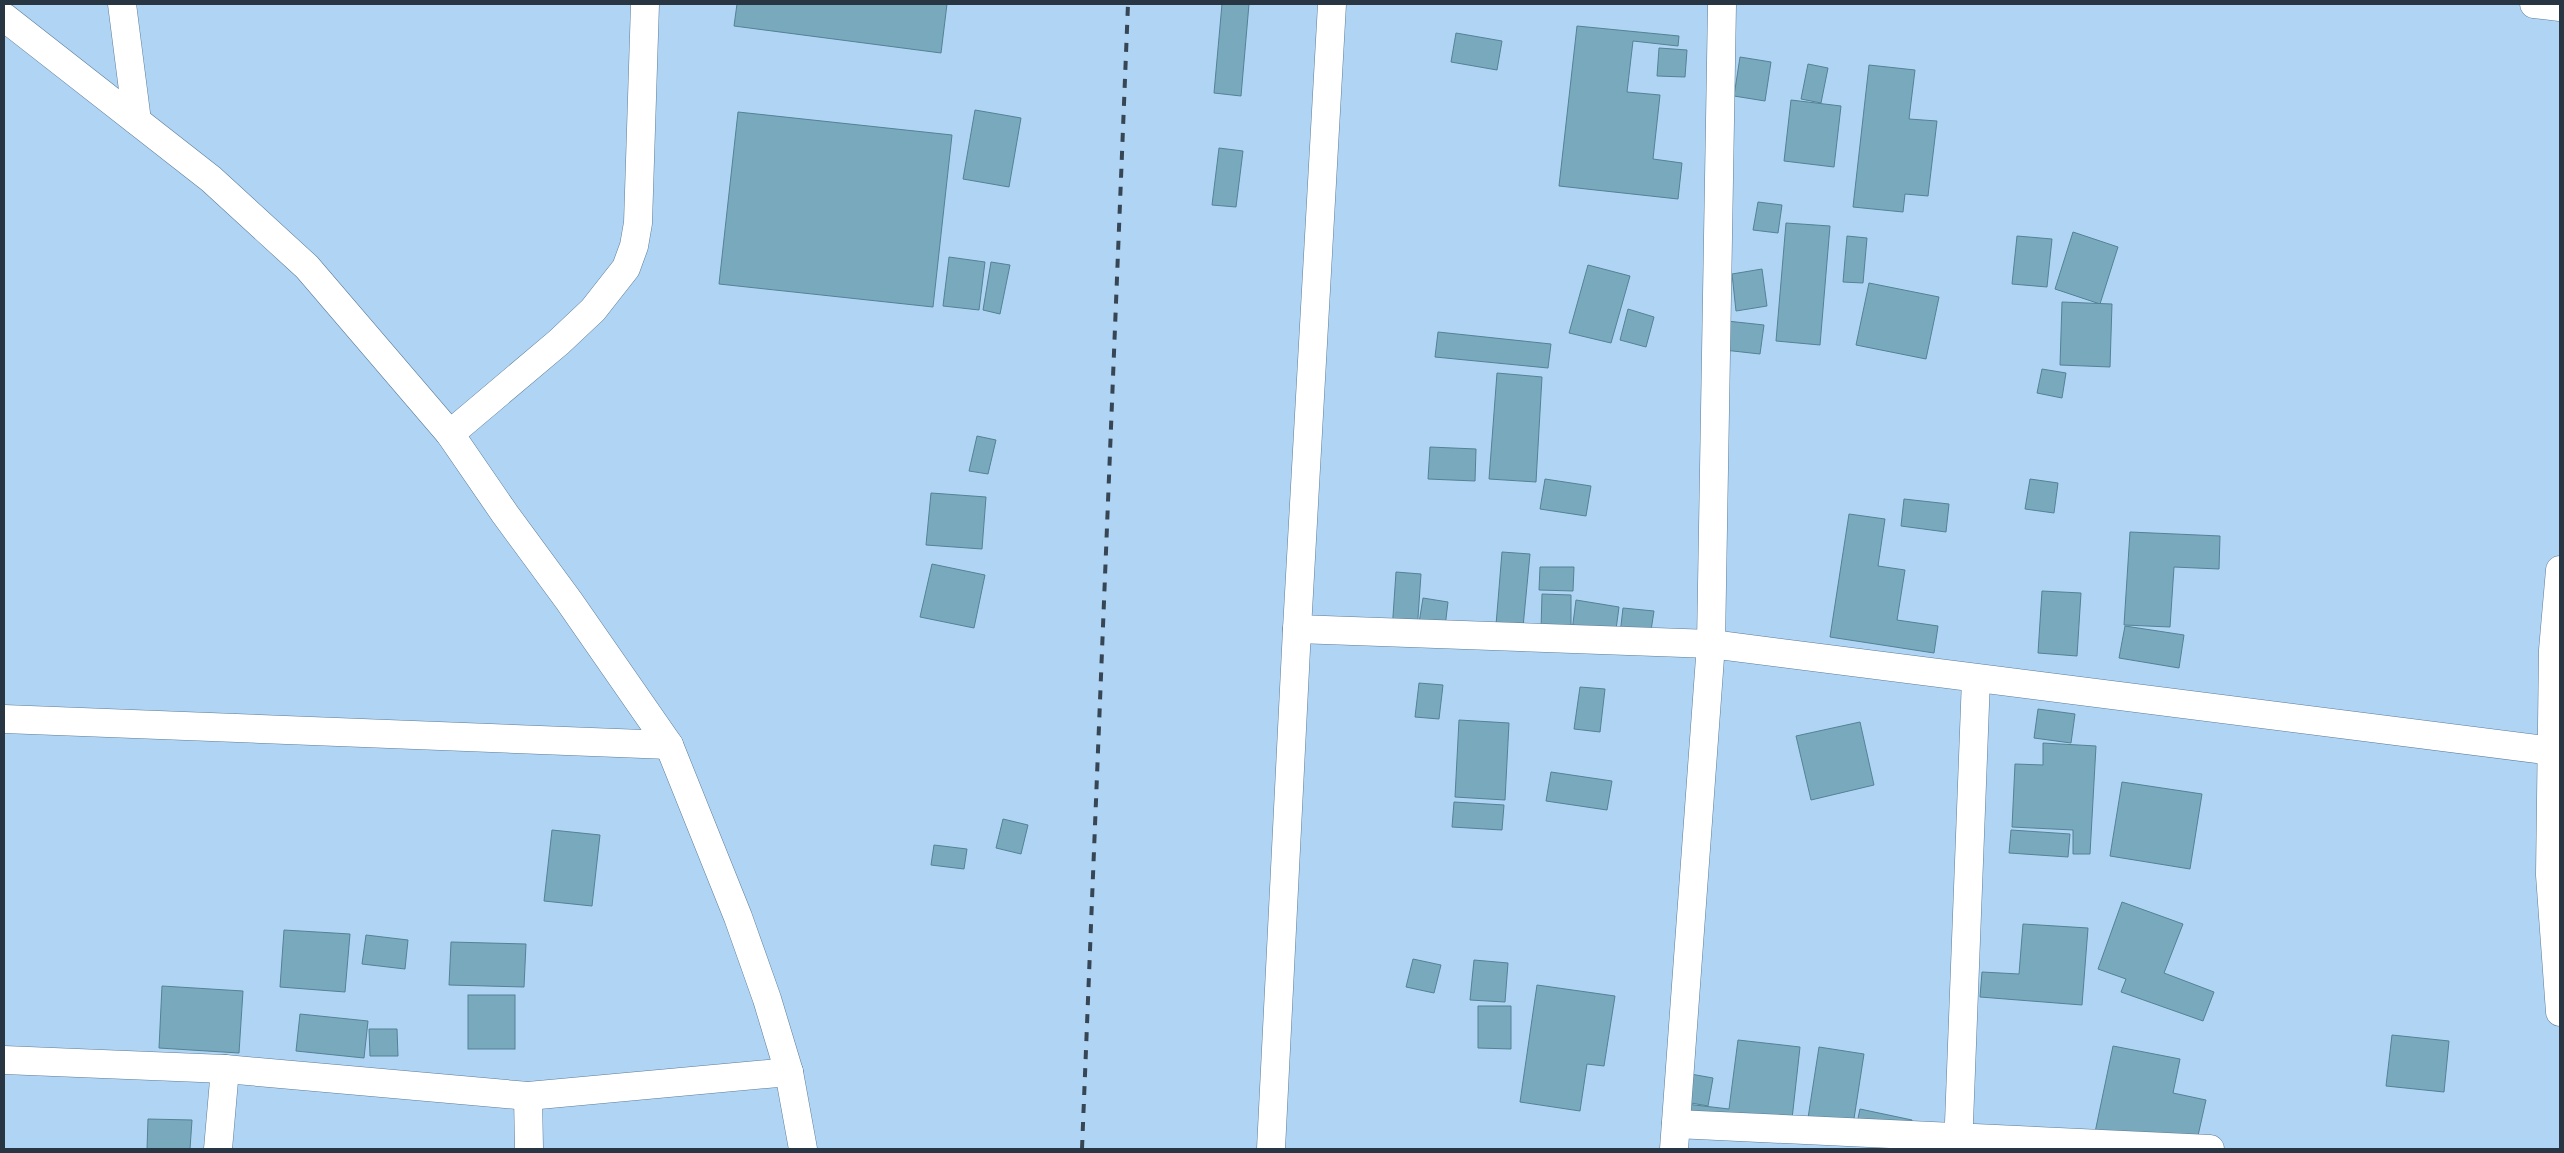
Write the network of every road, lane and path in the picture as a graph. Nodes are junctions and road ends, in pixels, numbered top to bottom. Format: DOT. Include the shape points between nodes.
graph roads {
  1 [pos="122,4"];
  2 [pos="645,4"];
  3 [pos="1332,4"];
  4 [pos="1722,4"];
  5 [pos="2534,4"];
  6 [pos="2560,7"];
  7 [pos="4,17"];
  8 [pos="137,121"];
  9 [pos="450,434"];
  10 [pos="2560,570"];
  11 [pos="1296,629"];
  12 [pos="1711,644"];
  13 [pos="2557,651"];
  14 [pos="1976,679"];
  15 [pos="4,719"];
  16 [pos="669,746"];
  17 [pos="2552,751"];
  18 [pos="2560,1012"];
  19 [pos="4,1060"];
  20 [pos="225,1069"];
  21 [pos="789,1072"];
  22 [pos="528,1096"];
  23 [pos="1675,1137"];
  24 [pos="1959,1144"];
  25 [pos="218,1149"];
  26 [pos="529,1149"];
  27 [pos="803,1149"];
  28 [pos="1271,1149"];
  29 [pos="2210,1149"];
  1 -- 8 [label="street"];
  2 -- 9 [label="street" via="638,223 626,268 593,310"];
  3 -- 11 [label="street"];
  4 -- 12 [label="street"];
  5 -- 6 [label="street"];
  7 -- 8 [label="street"];
  8 -- 9 [label="street" via="211,179 307,267"];
  9 -- 16 [label="street"];
  10 -- 13 [label="street"];
  11 -- 12 [label="street"];
  11 -- 28 [label="street"];
  12 -- 14 [label="street"];
  12 -- 23 [label="street"];
  13 -- 17 [label="street"];
  14 -- 17 [label="street"];
  14 -- 24 [label="street"];
  15 -- 16 [label="street"];
  16 -- 21 [label="street" via="738,917"];
  17 -- 18 [label="street" via="2550,875"];
  19 -- 20 [label="street"];
  20 -- 22 [label="street"];
  20 -- 25 [label="street"];
  21 -- 22 [label="street"];
  21 -- 27 [label="street"];
  22 -- 26 [label="street"];
  23 -- 24 [label="street"];
  24 -- 29 [label="street"];
}
